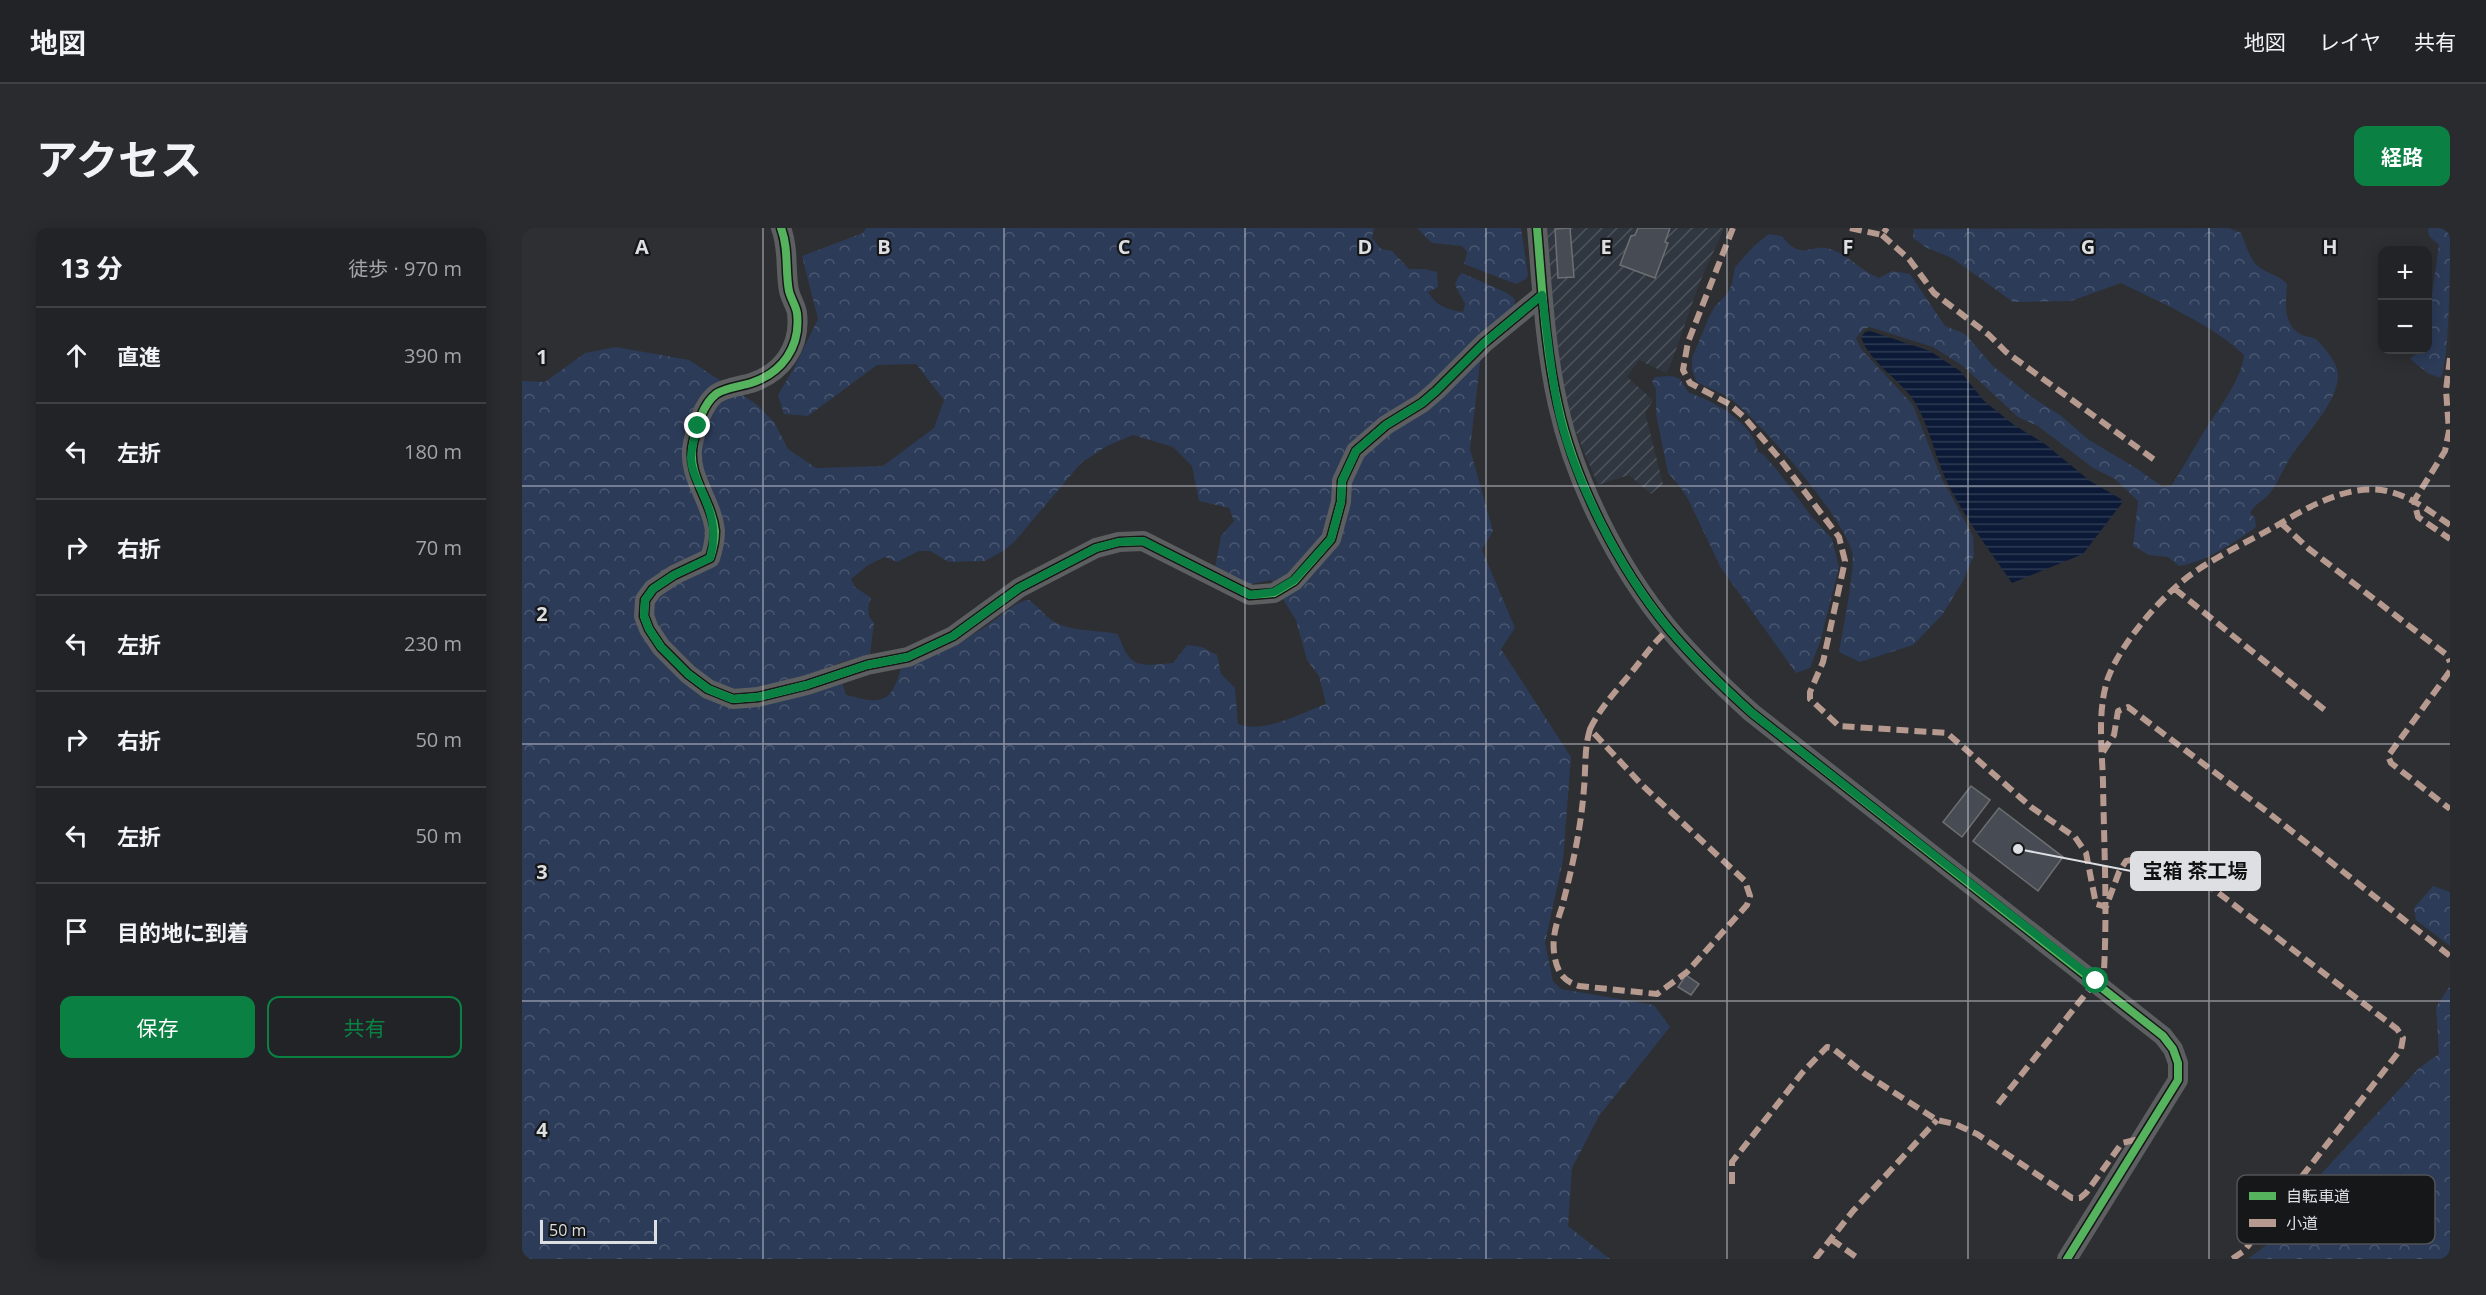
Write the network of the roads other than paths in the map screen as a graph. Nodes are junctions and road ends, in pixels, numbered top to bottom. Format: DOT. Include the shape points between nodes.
graph roads {
  1 [pos="781,228"];
  2 [pos="1537,228"];
  3 [pos="1542,295"];
  4 [pos="2067,1259"];
  1 -- 3 [label="street" via="786,242 790,293 797,313 795,338 778,370 760,380 717,393 705,408 691,459 715,531 710,558 674,575 653,589 645,600 644,616 661,647 697,681 732,699 758,697 908,657 953,636 1019,588 1096,548 1119,542 1143,541 1250,595 1274,592 1294,580 1331,539 1342,481 1356,451 1386,425 1422,403 1484,343"];
  2 -- 3 [label="street"];
  3 -- 4 [label="street" via="1557,404 1589,499 1633,577 1669,629 1713,678 1752,713 2103,986 2163,1035 2174,1049 2178,1080"];
}
